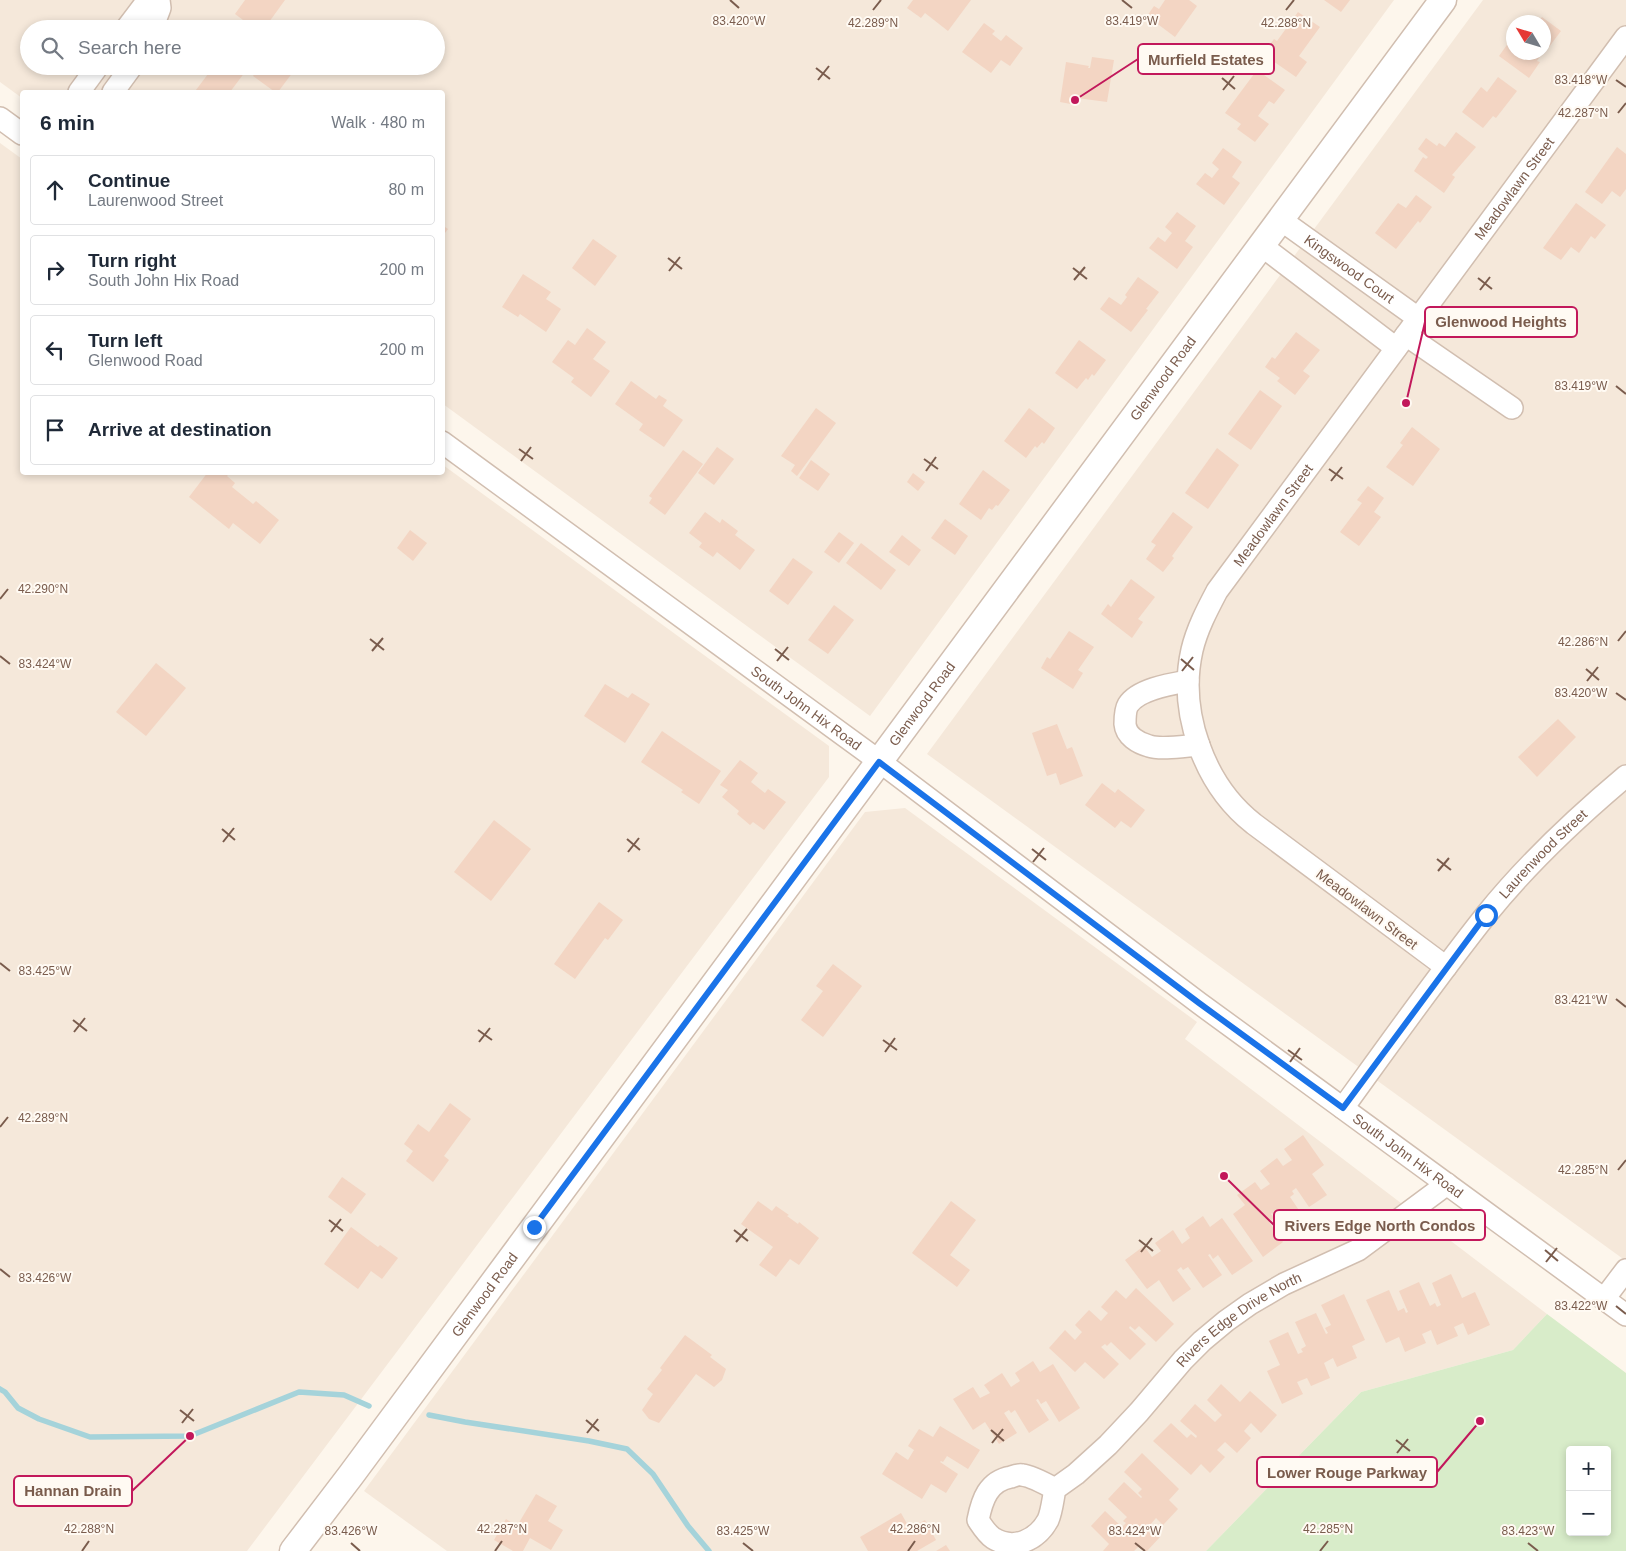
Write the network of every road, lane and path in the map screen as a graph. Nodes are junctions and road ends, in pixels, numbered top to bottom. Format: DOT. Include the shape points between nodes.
graph roads {
  1 [pos="148,0"];
  2 [pos="159,0"];
  3 [pos="1443,0"];
  4 [pos="133,20"];
  5 [pos="155,20"];
  6 [pos="1626,37"];
  7 [pos="91,75"];
  8 [pos="125,75"];
  9 [pos="80,90"];
  10 [pos="114,90"];
  11 [pos="0,118"];
  12 [pos="20,133"];
  13 [pos="1281,220"];
  14 [pos="1262,246"];
  15 [pos="1418,318"];
  16 [pos="1401,342"];
  17 [pos="1512,408"];
  18 [pos="445,444"];
  19 [pos="1188,681"];
  20 [pos="1199,746"];
  21 [pos="879,762"];
  22 [pos="1626,776"];
  23 [pos="1446,968"];
  24 [pos="1343,1108"];
  25 [pos="1447,1184"];
  26 [pos="1626,1270"];
  27 [pos="1604,1299"];
  28 [pos="1626,1315"];
  29 [pos="1055,1488"];
  30 [pos="293,1551"];
  1 -- 4 [label="street"];
  2 -- 5 [label="street"];
  3 -- 13 [label="street, Glenwood Road"];
  6 -- 15 [label="street, Meadowlawn Street"];
  7 -- 9 [label="street"];
  8 -- 10 [label="street"];
  11 -- 12 [label="street"];
  13 -- 14 [label="street, Glenwood Road"];
  13 -- 15 [label="street, Kingswood Court"];
  14 -- 16 [label="street"];
  14 -- 21 [label="street, Glenwood Road"];
  15 -- 16 [label="street, Meadowlawn Street"];
  16 -- 17 [label="street"];
  16 -- 19 [label="street, Meadowlawn Street" via="1217,591 1202,619 1192,650"];
  18 -- 21 [label="street, South John Hix Road"];
  19 -- 20 [label="street, Meadowlawn Street" via="1190,713"];
  19 -- 20 [label="street" via="1155,688 1134,699 1124,716 1126,728 1132,737 1151,747"];
  20 -- 23 [label="street, Meadowlawn Street" via="1226,796 1246,818"];
  21 -- 24 [label="street, South John Hix Road"];
  21 -- 30 [label="street, Glenwood Road"];
  22 -- 23 [label="street, Laurenwood Street" via="1528,868 1486,915"];
  23 -- 24 [label="street, Laurenwood Street"];
  24 -- 25 [label="street, South John Hix Road"];
  25 -- 27 [label="street, South John Hix Road"];
  25 -- 29 [label="street, Rivers Edge Drive North" via="1358,1250 1284,1284 1226,1321 1183,1360 1108,1445"];
  26 -- 27 [label="street"];
  27 -- 28 [label="street, South John Hix Road"];
}
